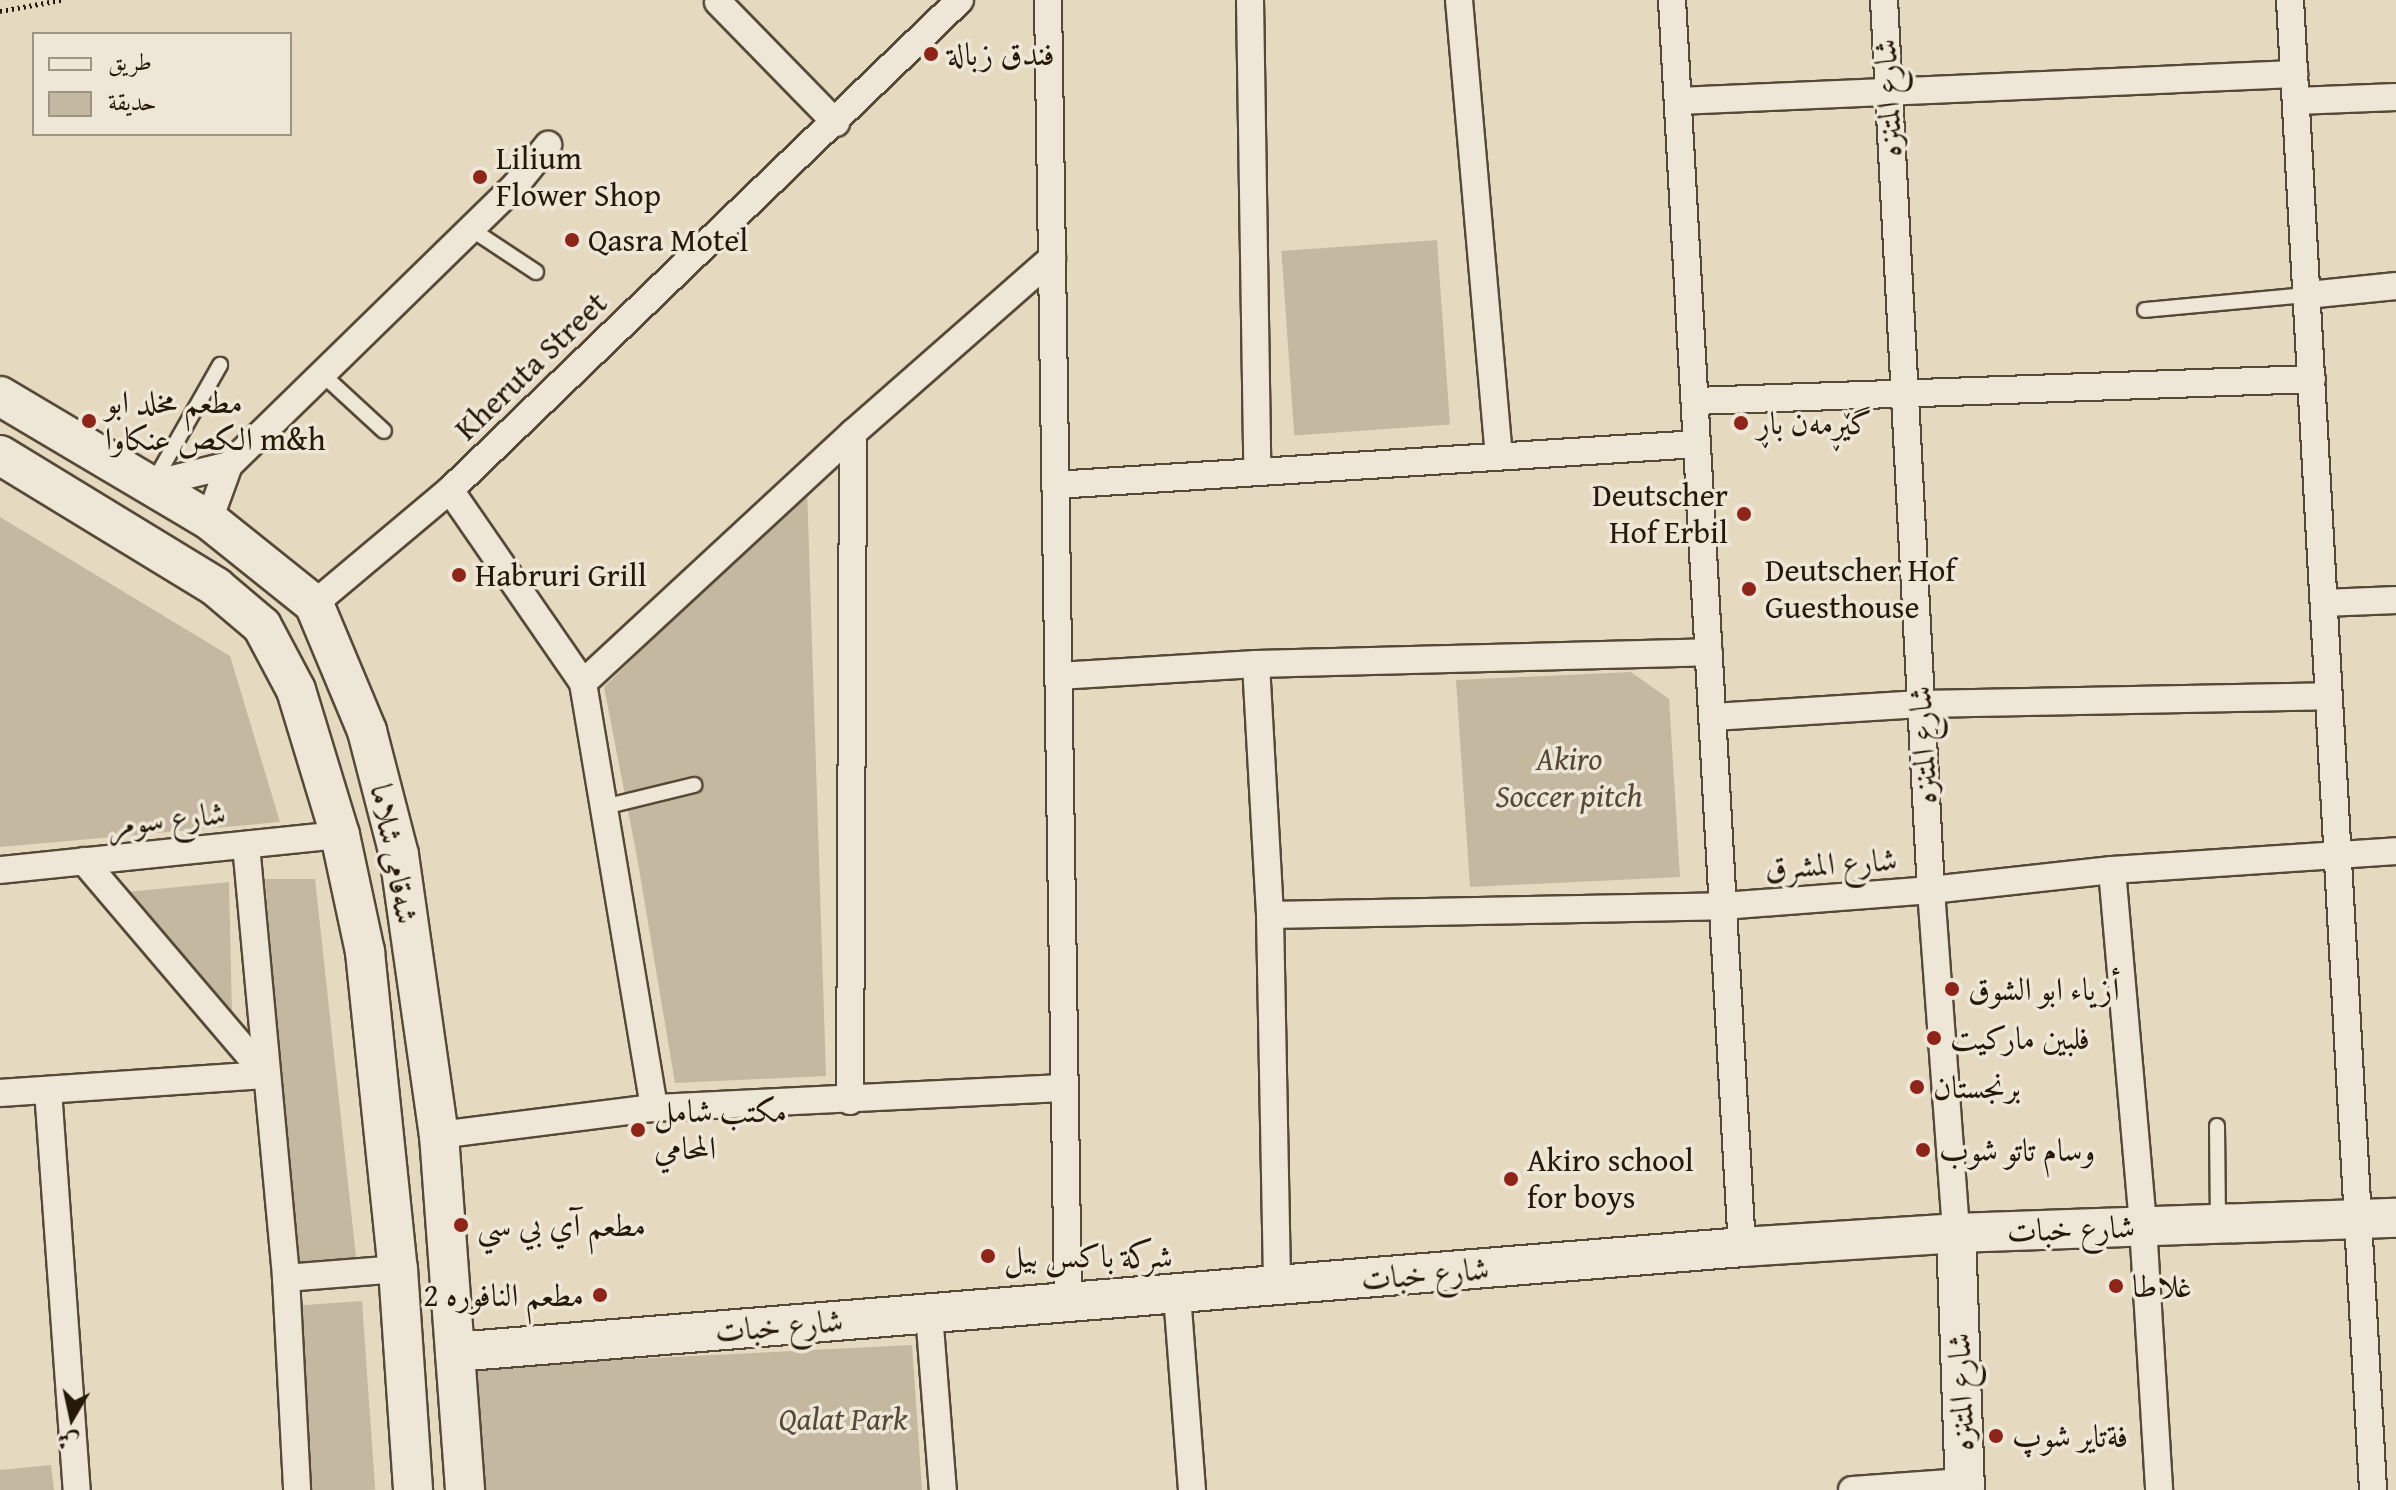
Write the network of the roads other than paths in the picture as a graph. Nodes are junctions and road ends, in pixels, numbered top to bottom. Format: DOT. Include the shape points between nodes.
graph roads {
  1 [pos="960,0"];
  2 [pos="1048,0"];
  3 [pos="1250,0"];
  4 [pos="1459,0"];
  5 [pos="1672,0"];
  6 [pos="1884,0"];
  7 [pos="2290,0"];
  8 [pos="718,2"];
  9 [pos="2294,74"];
  10 [pos="1887,90"];
  11 [pos="2396,97"];
  12 [pos="1678,101"];
  13 [pos="2296,101"];
  14 [pos="836,123"];
  15 [pos="548,145"];
  16 [pos="471,229"];
  17 [pos="1052,258"];
  18 [pos="536,272"];
  19 [pos="2396,286"];
  20 [pos="2307,295"];
  21 [pos="2145,310"];
  22 [pos="220,365"];
  23 [pos="322,374"];
  24 [pos="2312,379"];
  25 [pos="1904,391"];
  26 [pos="0,396"];
  27 [pos="1695,401"];
  28 [pos="35,418"];
  29 [pos="384,431"];
  30 [pos="853,433"];
  31 [pos="1697,444"];
  32 [pos="1499,455"];
  33 [pos="6,459"];
  34 [pos="229,465"];
  35 [pos="1257,470"];
  36 [pos="152,484"];
  37 [pos="1055,485"];
  38 [pos="450,490"];
  39 [pos="209,520"];
  40 [pos="2396,600"];
  41 [pos="2324,603"];
  42 [pos="314,604"];
  43 [pos="1709,652"];
  44 [pos="1256,664"];
  45 [pos="1058,676"];
  46 [pos="583,683"];
  47 [pos="2329,696"];
  48 [pos="1921,704"];
  49 [pos="1713,717"];
  50 [pos="694,785"];
  51 [pos="604,807"];
  52 [pos="340,835"];
  53 [pos="246,845"];
  54 [pos="2396,851"];
  55 [pos="2338,853"];
  56 [pos="84,861"];
  57 [pos="0,870"];
  58 [pos="2112,870"];
  59 [pos="1931,890"];
  60 [pos="1723,906"];
  61 [pos="1270,915"];
  62 [pos="266,1075"];
  63 [pos="1065,1088"];
  64 [pos="48,1090"];
  65 [pos="0,1093"];
  66 [pos="850,1101"];
  67 [pos="654,1108"];
  68 [pos="2217,1126"];
  69 [pos="439,1135"];
  70 [pos="2396,1218"];
  71 [pos="2358,1219"];
  72 [pos="2218,1223"];
  73 [pos="2143,1226"];
  74 [pos="1956,1233"];
  75 [pos="1742,1247"];
  76 [pos="398,1269"];
  77 [pos="286,1278"];
  78 [pos="1277,1287"];
  79 [pos="1177,1295"];
  80 [pos="1068,1302"];
  81 [pos="929,1314"];
  82 [pos="455,1352"];
  83 [pos="1964,1486"];
  84 [pos="77,1490"];
  85 [pos="297,1490"];
  86 [pos="413,1490"];
  87 [pos="465,1490"];
  88 [pos="943,1490"];
  89 [pos="1192,1490"];
  90 [pos="1852,1490"];
  91 [pos="2159,1490"];
  92 [pos="2373,1490"];
  1 -- 14 [label="street, Kheruta Street"];
  2 -- 17 [label="street"];
  3 -- 35 [label="street"];
  4 -- 32 [label="street"];
  5 -- 12 [label="street"];
  6 -- 10 [label="street, شارع المتنزه"];
  7 -- 9 [label="street"];
  8 -- 14 [label="street"];
  9 -- 10 [label="street"];
  9 -- 13 [label="street"];
  10 -- 12 [label="street"];
  10 -- 25 [label="street, شارع المتنزه"];
  11 -- 13 [label="street"];
  12 -- 27 [label="street"];
  13 -- 20 [label="street"];
  14 -- 38 [label="street, Kheruta Street"];
  15 -- 16 [label="street"];
  16 -- 18 [label="lane"];
  16 -- 23 [label="street"];
  17 -- 30 [label="street"];
  17 -- 37 [label="street"];
  19 -- 20 [label="street"];
  20 -- 21 [label="lane"];
  20 -- 24 [label="street"];
  22 -- 36 [label="lane"];
  23 -- 29 [label="lane"];
  23 -- 34 [label="street"];
  24 -- 25 [label="street"];
  24 -- 41 [label="street"];
  25 -- 27 [label="street"];
  25 -- 48 [label="street, شارع المتنزه"];
  26 -- 28 [label="main road, شەقامی شلاما"];
  27 -- 31 [label="street"];
  28 -- 33 [label="main road"];
  28 -- 36 [label="main road, شەقامی شلاما"];
  30 -- 46 [label="street"];
  30 -- 66 [label="street"];
  31 -- 32 [label="street"];
  31 -- 43 [label="street"];
  32 -- 35 [label="street"];
  33 -- 52 [label="main road, شەقامی شلاما" via="216,587 262,626 296,690"];
  34 -- 36 [label="street"];
  34 -- 39 [label="street"];
  35 -- 37 [label="street"];
  36 -- 39 [label="main road, شەقامی شلاما"];
  37 -- 45 [label="street"];
  38 -- 42 [label="street, Kheruta Street"];
  38 -- 46 [label="street"];
  39 -- 42 [label="main road, شەقامی شلاما"];
  40 -- 41 [label="street"];
  41 -- 47 [label="street"];
  42 -- 69 [label="main road, شەقامی شلاما" via="367,731 399,855"];
  43 -- 44 [label="street"];
  43 -- 49 [label="street"];
  44 -- 45 [label="street"];
  44 -- 61 [label="street"];
  45 -- 63 [label="street"];
  46 -- 51 [label="street"];
  47 -- 48 [label="street"];
  47 -- 55 [label="street"];
  48 -- 49 [label="street"];
  48 -- 59 [label="street, شارع المتنزه"];
  49 -- 60 [label="street"];
  50 -- 51 [label="lane"];
  51 -- 67 [label="street"];
  52 -- 53 [label="street, شارع سومر"];
  52 -- 76 [label="main road, شەقامی شلاما" via="365,952"];
  53 -- 56 [label="street, شارع سومر"];
  53 -- 62 [label="street"];
  54 -- 55 [label="street, شارع المشرق"];
  55 -- 58 [label="street, شارع المشرق"];
  55 -- 71 [label="street"];
  56 -- 57 [label="street, شارع سومر"];
  56 -- 62 [label="street"];
  58 -- 59 [label="street, شارع المشرق"];
  58 -- 73 [label="street"];
  59 -- 60 [label="street, شارع المشرق"];
  59 -- 74 [label="street, شارع المتنزه"];
  60 -- 61 [label="street, شارع المشرق"];
  60 -- 75 [label="street"];
  61 -- 78 [label="street"];
  62 -- 64 [label="street"];
  62 -- 77 [label="street"];
  63 -- 66 [label="street"];
  63 -- 80 [label="street"];
  64 -- 65 [label="street"];
  64 -- 84 [label="street"];
  66 -- 67 [label="street"];
  67 -- 69 [label="street"];
  68 -- 72 [label="lane"];
  69 -- 82 [label="main road, شەقامی شلاما"];
  70 -- 71 [label="main road, شارع خبات"];
  71 -- 72 [label="main road, شارع خبات"];
  71 -- 92 [label="street"];
  72 -- 73 [label="main road, شارع خبات"];
  73 -- 74 [label="main road, شارع خبات"];
  73 -- 91 [label="street"];
  74 -- 75 [label="main road, شارع خبات"];
  74 -- 83 [label="main road, شارع المتنزه"];
  75 -- 78 [label="main road, شارع خبات"];
  76 -- 77 [label="street"];
  76 -- 86 [label="main road, شەقامی شلاما"];
  77 -- 85 [label="street"];
  78 -- 79 [label="main road, شارع خبات"];
  79 -- 80 [label="main road, شارع خبات"];
  79 -- 89 [label="street"];
  80 -- 81 [label="main road, شارع خبات"];
  81 -- 82 [label="main road, شارع خبات"];
  81 -- 88 [label="street"];
  82 -- 87 [label="main road, شەقامی شلاما"];
  83 -- 90 [label="street"];
}
